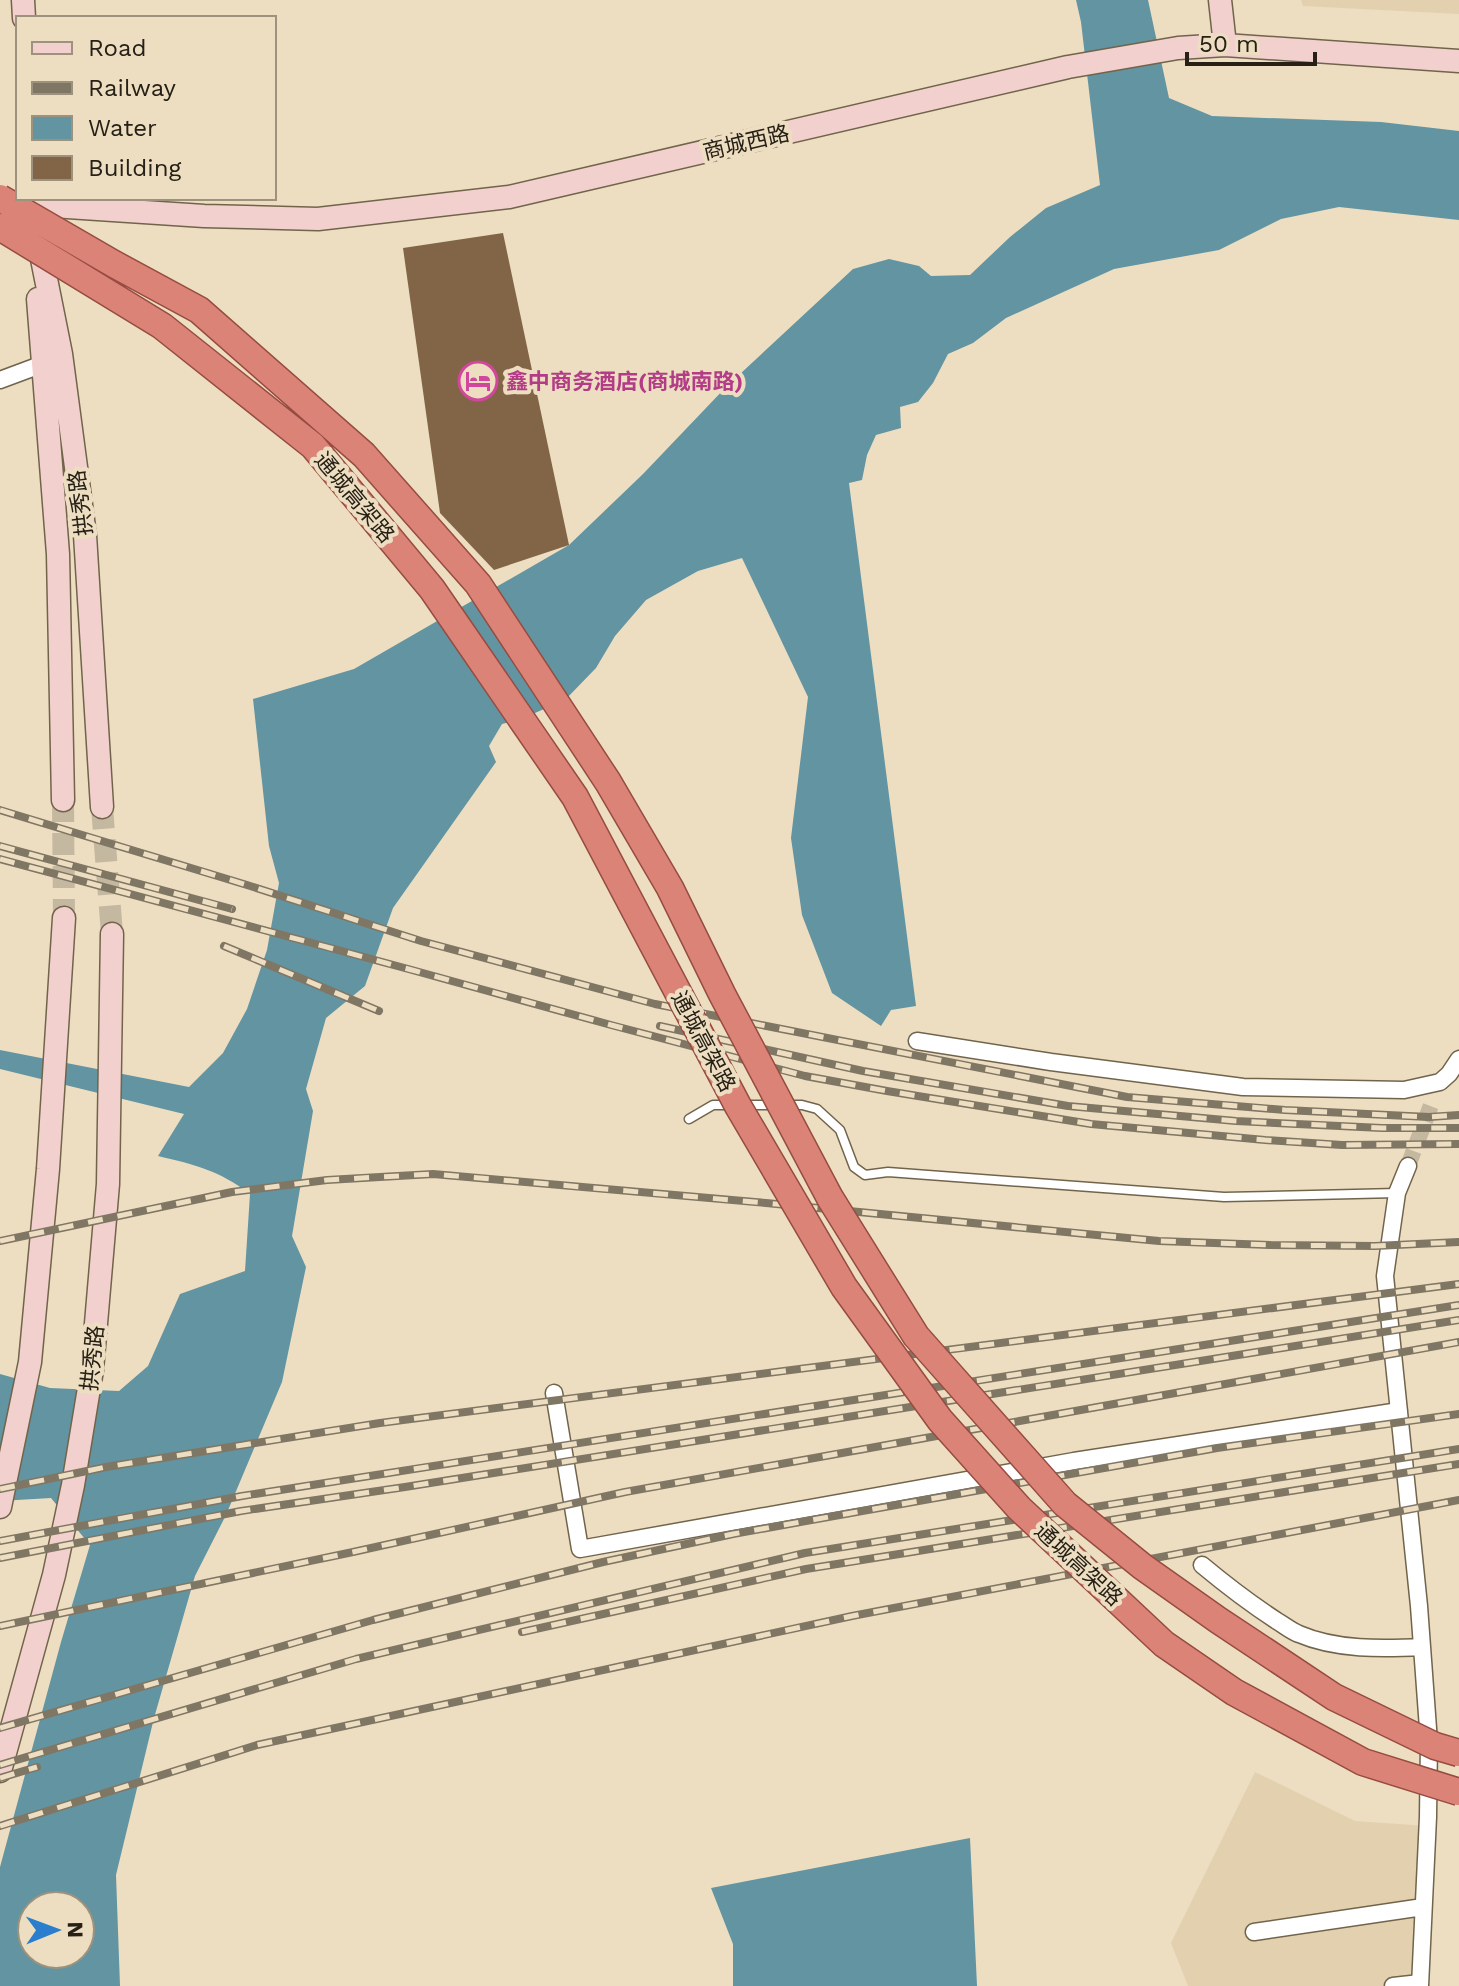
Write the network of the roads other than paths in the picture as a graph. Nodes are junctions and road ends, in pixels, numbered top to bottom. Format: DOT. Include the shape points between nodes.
graph roads {
  1 [pos="1220,0"];
  2 [pos="1225,45"];
  3 [pos="1459,61"];
  4 [pos="0,200"];
  5 [pos="25,200"];
  6 [pos="25,200"];
  7 [pos="36,200"];
  8 [pos="0,227"];
  9 [pos="43,364"];
  10 [pos="0,380"];
  11 [pos="63,800"];
  12 [pos="102,807"];
  13 [pos="64,918"];
  14 [pos="112,934"];
  15 [pos="917,1041"];
  16 [pos="1459,1059"];
  17 [pos="1440,1082"];
  18 [pos="1433,1100"];
  19 [pos="689,1119"];
  20 [pos="1408,1166"];
  21 [pos="1397,1193"];
  22 [pos="554,1393"];
  23 [pos="1399,1411"];
  24 [pos="0,1507"];
  25 [pos="1202,1565"];
  26 [pos="1422,1647"];
  27 [pos="1459,1753"];
  28 [pos="0,1771"];
  29 [pos="1459,1792"];
  30 [pos="1423,1907"];
  31 [pos="1254,1932"];
  32 [pos="1420,1984"];
  33 [pos="1393,1986"];
  1 -- 2 [label="main road"];
  2 -- 3 [label="main road, 商城西路"];
  2 -- 7 [label="main road, 商城西路" via="1068,67 509,197 318,219 204,216"];
  4 -- 27 [label="highway, 通城高架路, bridge" via="199,310 364,455 478,584 608,782 670,888 830,1198 916,1336 1065,1504 1143,1567 1334,1697"];
  5 -- 9 [label="main road, 拱秀路"];
  6 -- 12 [label="main road, 拱秀路" via="61,354 85,535"];
  8 -- 29 [label="highway, 通城高架路, bridge" via="162,326 313,446 432,589 575,797 738,1106 844,1287 940,1420 1019,1508 1164,1644 1234,1692 1363,1762"];
  9 -- 10 [label="street"];
  9 -- 11 [label="main road, 拱秀路" via="58,554"];
  13 -- 24 [label="main road" via="30,1362"];
  14 -- 28 [label="main road, 拱秀路" via="108,1184 92,1370 54,1575"];
  15 -- 17 [label="street" via="1243,1087 1404,1090"];
  16 -- 17 [label="street"];
  17 -- 18 [label="street"];
  19 -- 21 [label="lane" via="713,1105 817,1109 840,1130 854,1167 865,1175 888,1172 1224,1197"];
  20 -- 21 [label="street"];
  21 -- 23 [label="street" via="1385,1276"];
  22 -- 23 [label="street" via="580,1549 1074,1461"];
  23 -- 26 [label="street"];
  25 -- 26 [label="street" via="1297,1633 1368,1648"];
  26 -- 30 [label="street" via="1429,1742"];
  30 -- 31 [label="street"];
  30 -- 32 [label="street"];
  32 -- 33 [label="street"];
}
